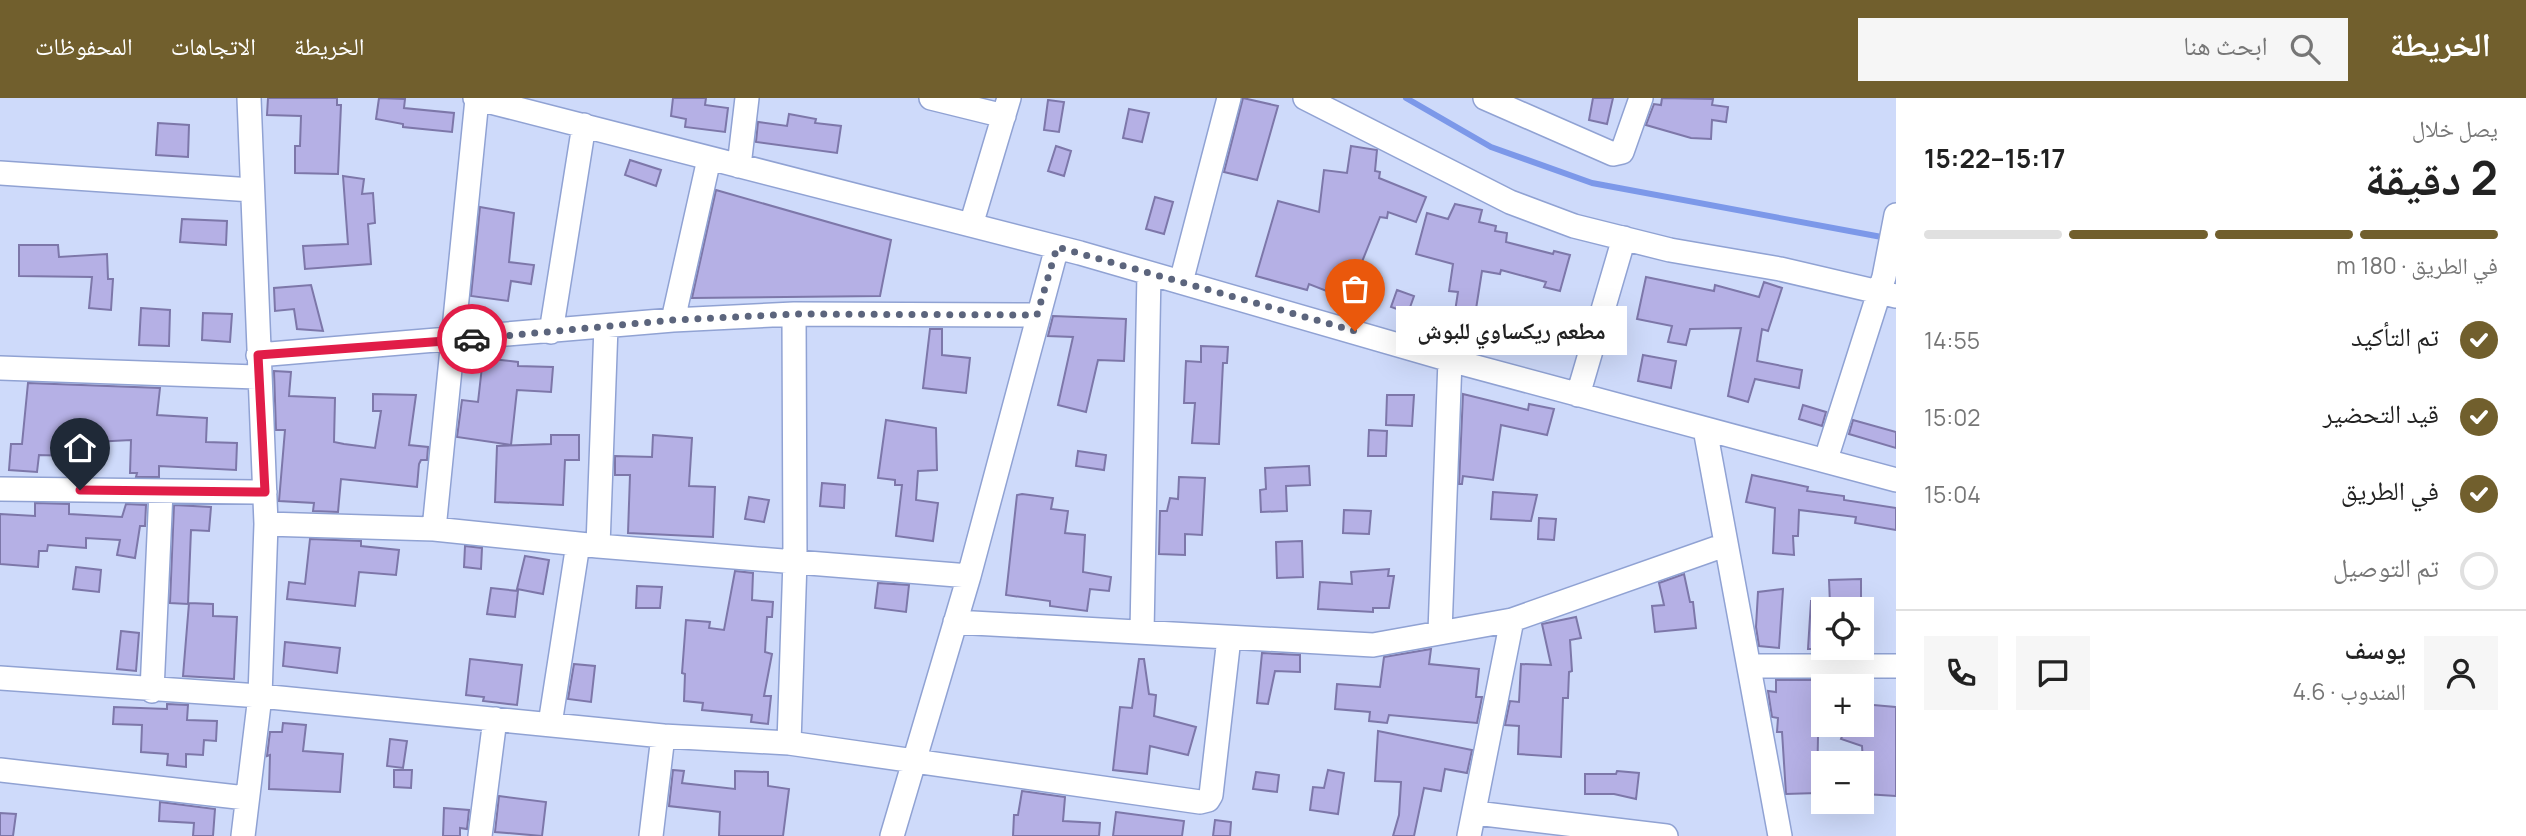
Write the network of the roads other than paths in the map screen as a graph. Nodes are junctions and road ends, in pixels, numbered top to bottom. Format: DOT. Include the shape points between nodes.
graph roads {
  1 [pos="249,98"];
  2 [pos="476,98"];
  3 [pos="747,98"];
  4 [pos="931,98"];
  5 [pos="1229,98"];
  6 [pos="1306,98"];
  7 [pos="1485,98"];
  8 [pos="1642,98"];
  9 [pos="513,103"];
  10 [pos="1007,107"];
  11 [pos="584,125"];
  12 [pos="709,159"];
  13 [pos="739,166"];
  14 [pos="0,173"];
  15 [pos="252,190"];
  16 [pos="1896,216"];
  17 [pos="971,225"];
  18 [pos="1624,238"];
  19 [pos="1057,247"];
  20 [pos="1149,273"];
  21 [pos="1181,282"];
  22 [pos="1886,289"];
  23 [pos="794,314"];
  24 [pos="1037,315"];
  25 [pos="673,320"];
  26 [pos="606,326"];
  27 [pos="551,332"];
  28 [pos="455,340"];
  29 [pos="1450,360"];
  30 [pos="258,366"];
  31 [pos="0,368"];
  32 [pos="1577,395"];
  33 [pos="1705,429"];
  34 [pos="1826,459"];
  35 [pos="1896,480"];
  36 [pos="0,489"];
  37 [pos="161,491"];
  38 [pos="265,492"];
  39 [pos="266,524"];
  40 [pos="434,529"];
  41 [pos="588,545"];
  42 [pos="1725,545"];
  43 [pos="795,560"];
  44 [pos="969,576"];
  45 [pos="1512,620"];
  46 [pos="955,622"];
  47 [pos="1142,632"];
  48 [pos="1440,632"];
  49 [pos="1229,638"];
  50 [pos="1750,666"];
  51 [pos="1896,666"];
  52 [pos="0,678"];
  53 [pos="152,691"];
  54 [pos="260,696"];
  55 [pos="495,719"];
  56 [pos="550,724"];
  57 [pos="663,736"];
  58 [pos="789,743"];
  59 [pos="916,760"];
  60 [pos="0,770"];
  61 [pos="246,798"];
  62 [pos="1476,813"];
  63 [pos="243,836"];
  64 [pos="480,836"];
  65 [pos="651,836"];
  66 [pos="892,836"];
  67 [pos="1469,836"];
  68 [pos="1666,836"];
  69 [pos="1780,836"];
  1 -- 15 [label="street"];
  2 -- 9 [label="street"];
  2 -- 28 [label="street"];
  3 -- 13 [label="street"];
  4 -- 10 [label="street"];
  5 -- 21 [label="street"];
  6 -- 18 [label="street" via="1510,202 1574,226"];
  7 -- 8 [label="street" via="1613,154 1622,152 1628,143"];
  9 -- 11 [label="street"];
  10 -- 17 [label="street"];
  11 -- 12 [label="street"];
  11 -- 27 [label="street"];
  12 -- 13 [label="street"];
  12 -- 25 [label="street"];
  13 -- 17 [label="street"];
  14 -- 15 [label="street"];
  15 -- 30 [label="street"];
  16 -- 22 [label="street"];
  17 -- 19 [label="street"];
  18 -- 22 [label="street"];
  18 -- 32 [label="street"];
  19 -- 20 [label="street"];
  19 -- 24 [label="street"];
  20 -- 21 [label="street"];
  20 -- 47 [label="street"];
  21 -- 29 [label="street"];
  22 -- 34 [label="street"];
  23 -- 24 [label="street"];
  23 -- 25 [label="street"];
  23 -- 43 [label="street"];
  24 -- 44 [label="street"];
  25 -- 26 [label="street"];
  26 -- 27 [label="street"];
  26 -- 41 [label="street"];
  27 -- 28 [label="street"];
  28 -- 30 [label="street"];
  28 -- 40 [label="street"];
  29 -- 32 [label="street"];
  29 -- 48 [label="street"];
  30 -- 31 [label="street"];
  30 -- 38 [label="street"];
  32 -- 33 [label="street"];
  33 -- 34 [label="street"];
  33 -- 42 [label="street"];
  34 -- 35 [label="street"];
  36 -- 37 [label="street"];
  37 -- 38 [label="street"];
  37 -- 53 [label="street"];
  38 -- 39 [label="street"];
  39 -- 40 [label="street"];
  39 -- 54 [label="street"];
  40 -- 41 [label="street"];
  41 -- 43 [label="street"];
  41 -- 56 [label="street"];
  42 -- 45 [label="street"];
  42 -- 50 [label="street"];
  43 -- 44 [label="street"];
  43 -- 58 [label="street"];
  44 -- 46 [label="street"];
  45 -- 48 [label="street"];
  45 -- 62 [label="street"];
  46 -- 47 [label="street"];
  46 -- 59 [label="street"];
  47 -- 49 [label="street"];
  48 -- 49 [label="street" via="1373,645"];
  49 -- 59 [label="street" via="1208,800"];
  50 -- 51 [label="street"];
  50 -- 69 [label="street"];
  52 -- 53 [label="street"];
  53 -- 54 [label="street"];
  54 -- 55 [label="street"];
  54 -- 61 [label="street"];
  55 -- 56 [label="street"];
  55 -- 64 [label="street"];
  56 -- 57 [label="street"];
  57 -- 58 [label="street"];
  57 -- 65 [label="street"];
  58 -- 59 [label="street"];
  59 -- 66 [label="street"];
  60 -- 61 [label="street"];
  61 -- 63 [label="street"];
  62 -- 67 [label="street"];
  62 -- 68 [label="street"];
}
